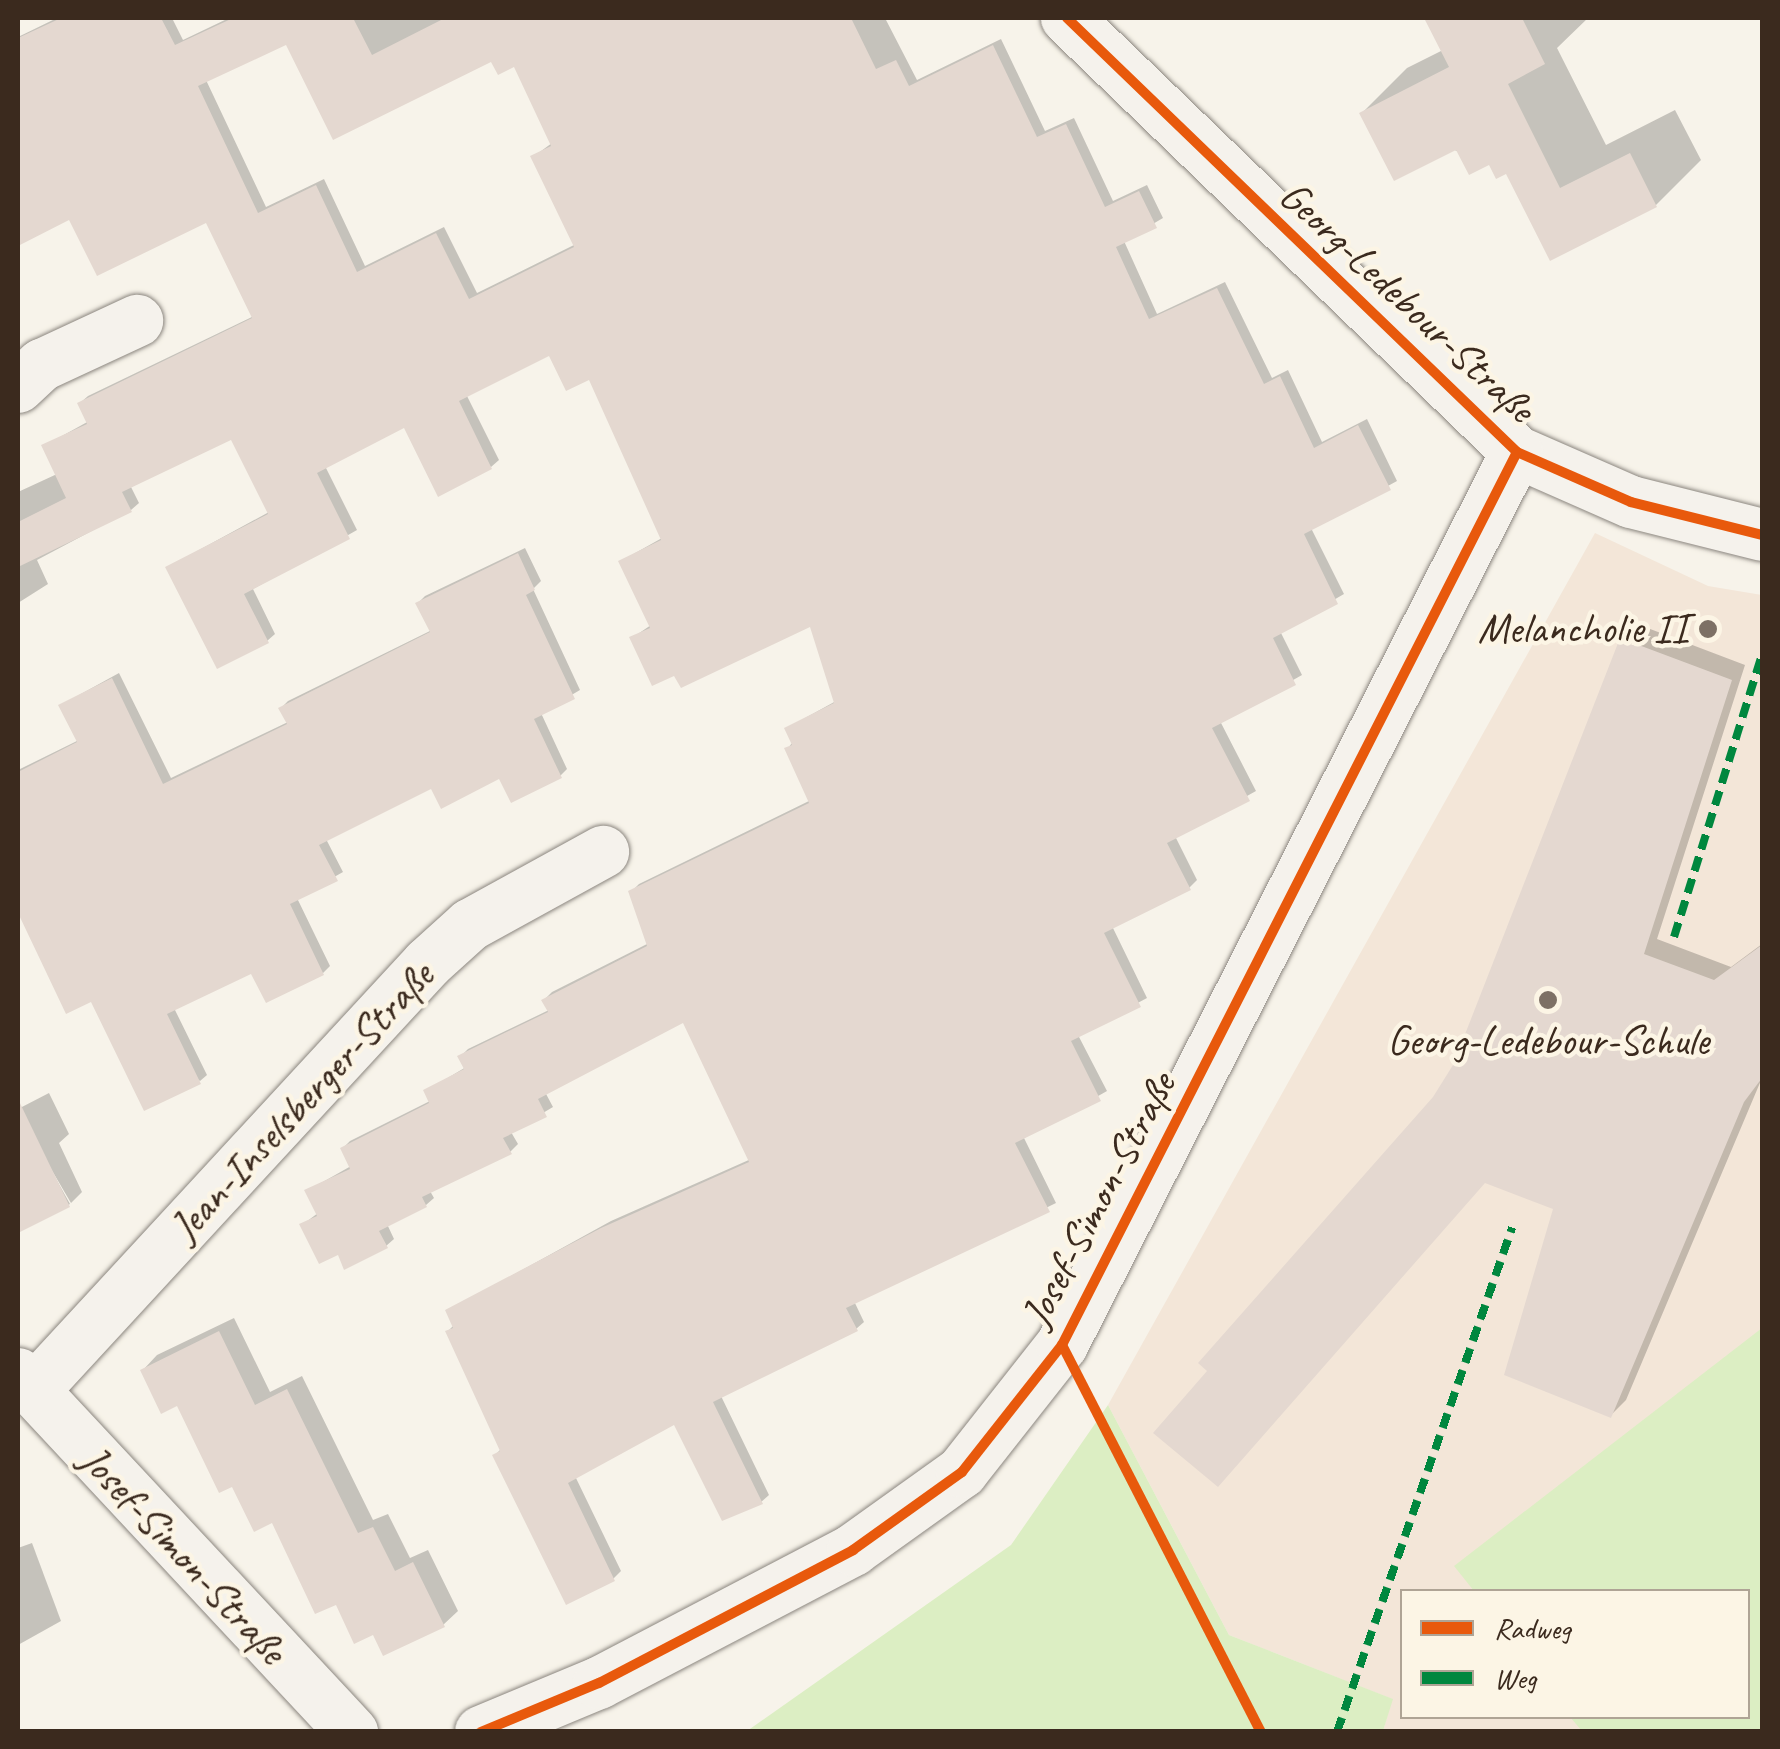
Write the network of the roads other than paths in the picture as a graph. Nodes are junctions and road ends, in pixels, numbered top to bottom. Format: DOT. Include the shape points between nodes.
graph roads {
  1 [pos="1067,18"];
  2 [pos="137,321"];
  3 [pos="18,387"];
  4 [pos="1517,452"];
  5 [pos="1762,535"];
  6 [pos="603,852"];
  7 [pos="25,1383"];
  8 [pos="352,1732"];
  9 [pos="482,1732"];
  1 -- 4 [label="street, Georg-Ledebour-Straße"];
  2 -- 3 [label="street" via="42,365"];
  4 -- 5 [label="street, Georg-Ledebour-Straße" via="1631,502"];
  4 -- 9 [label="street, Josef-Simon-Straße" via="1062,1345 962,1472 853,1550 599,1683"];
  6 -- 7 [label="street, Jean-Inselsberger-Straße" via="470,925 428,963"];
  7 -- 8 [label="street, Josef-Simon-Straße"];
}
